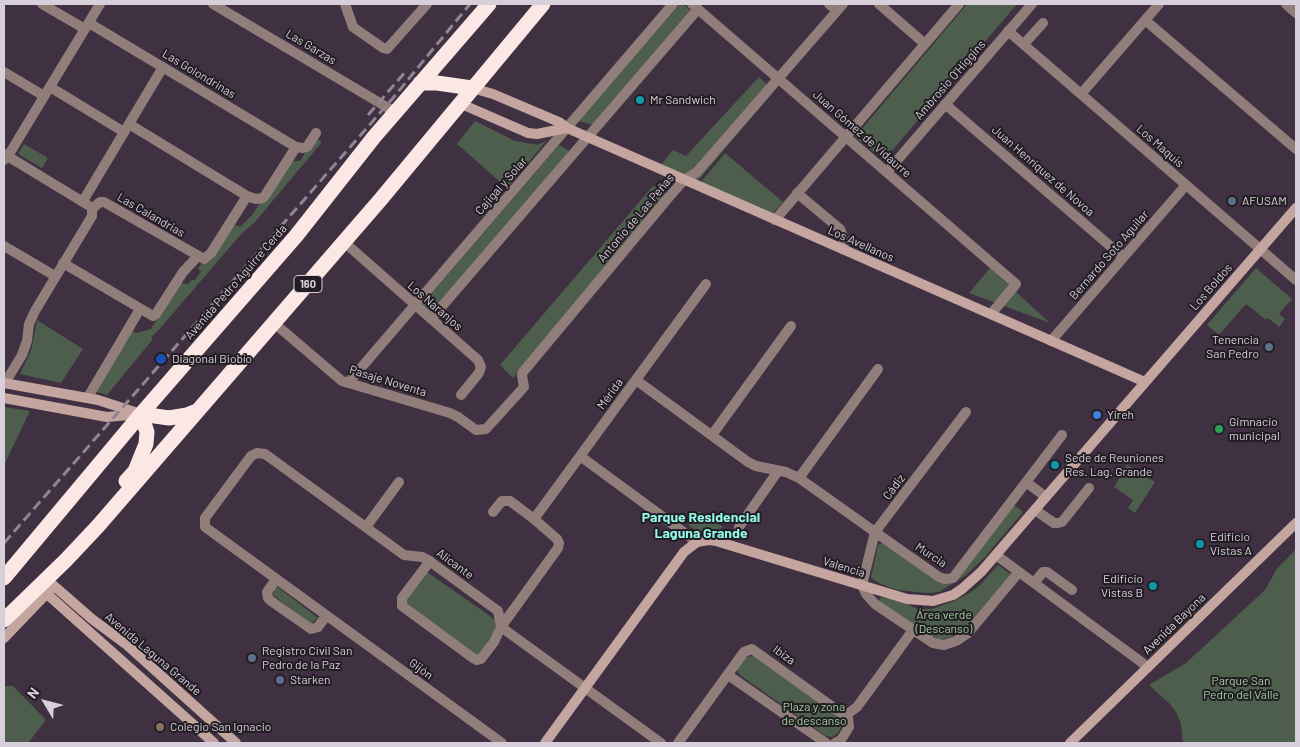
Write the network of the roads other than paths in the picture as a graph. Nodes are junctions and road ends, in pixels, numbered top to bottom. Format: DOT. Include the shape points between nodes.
graph roads {
  1 [pos="42,4"];
  2 [pos="100,4"];
  3 [pos="213,4"];
  4 [pos="345,4"];
  5 [pos="427,4"];
  6 [pos="489,4"];
  7 [pos="543,4"];
  8 [pos="673,4"];
  9 [pos="879,4"];
  10 [pos="960,4"];
  11 [pos="1032,4"];
  12 [pos="1159,4"];
  13 [pos="1286,4"];
  14 [pos="695,6"];
  15 [pos="837,6"];
  16 [pos="1296,13"];
  17 [pos="1145,20"];
  18 [pos="1043,23"];
  19 [pos="87,26"];
  20 [pos="1008,31"];
  21 [pos="926,44"];
  22 [pos="1024,44"];
  23 [pos="163,67"];
  24 [pos="4,72"];
  25 [pos="778,79"];
  26 [pos="420,83"];
  27 [pos="50,87"];
  28 [pos="472,88"];
  29 [pos="1081,94"];
  30 [pos="44,96"];
  31 [pos="459,103"];
  32 [pos="946,104"];
  33 [pos="396,112"];
  34 [pos="126,128"];
  35 [pos="567,128"];
  36 [pos="316,133"];
  37 [pos="588,137"];
  38 [pos="846,137"];
  39 [pos="296,147"];
  40 [pos="1296,149"];
  41 [pos="5,157"];
  42 [pos="886,172"];
  43 [pos="684,180"];
  44 [pos="1186,185"];
  45 [pos="797,193"];
  46 [pos="247,196"];
  47 [pos="83,202"];
  48 [pos="1296,208"];
  49 [pos="92,209"];
  50 [pos="775,220"];
  51 [pos="344,242"];
  52 [pos="4,246"];
  53 [pos="1260,249"];
  54 [pos="843,250"];
  55 [pos="198,256"];
  56 [pos="1123,257"];
  57 [pos="63,263"];
  58 [pos="55,276"];
  59 [pos="1296,280"];
  60 [pos="706,284"];
  61 [pos="415,304"];
  62 [pos="140,309"];
  63 [pos="990,314"];
  64 [pos="431,319"];
  65 [pos="274,323"];
  66 [pos="791,326"];
  67 [pos="1051,341"];
  68 [pos="878,369"];
  69 [pos="636,380"];
  70 [pos="1145,382"];
  71 [pos="4,383"];
  72 [pos="348,384"];
  73 [pos="461,395"];
  74 [pos="88,397"];
  75 [pos="4,398"];
  76 [pos="199,410"];
  77 [pos="966,412"];
  78 [pos="141,414"];
  79 [pos="480,431"];
  80 [pos="1062,434"];
  81 [pos="712,435"];
  82 [pos="580,456"];
  83 [pos="778,471"];
  84 [pos="799,478"];
  85 [pos="399,482"];
  86 [pos="1026,482"];
  87 [pos="226,488"];
  88 [pos="1089,488"];
  89 [pos="1046,497"];
  90 [pos="1035,510"];
  91 [pos="493,512"];
  92 [pos="534,519"];
  93 [pos="1296,523"];
  94 [pos="366,527"];
  95 [pos="739,527"];
  96 [pos="875,532"];
  97 [pos="697,542"];
  98 [pos="996,555"];
  99 [pos="430,561"];
  100 [pos="59,567"];
  101 [pos="1018,572"];
  102 [pos="4,578"];
  103 [pos="276,579"];
  104 [pos="1034,583"];
  105 [pos="52,585"];
  106 [pos="862,585"];
  107 [pos="1072,590"];
  108 [pos="46,594"];
  109 [pos="326,616"];
  110 [pos="4,620"];
  111 [pos="501,627"];
  112 [pos="913,630"];
  113 [pos="4,638"];
  114 [pos="1148,667"];
  115 [pos="728,675"];
  116 [pos="585,688"];
  117 [pos="846,715"];
  118 [pos="214,743"];
  119 [pos="236,743"];
  120 [pos="502,743"];
  121 [pos="544,743"];
  122 [pos="661,743"];
  123 [pos="678,743"];
  124 [pos="826,743"];
  125 [pos="835,743"];
  126 [pos="1070,743"];
  1 -- 19 [label="street, Las Golondrinas"];
  2 -- 19 [label="street"];
  3 -- 33 [label="street, Las Garzas"];
  4 -- 5 [label="street" via="353,27 387,49"];
  6 -- 26 [label="highway, Avenida Pedro Aguirre Cerda"];
  7 -- 28 [label="highway, 160"];
  8 -- 35 [label="street, Cajigal y Solar"];
  9 -- 21 [label="street"];
  10 -- 21 [label="street"];
  11 -- 20 [label="street, Ambrosio O'Higgins"];
  12 -- 17 [label="street"];
  13 -- 16 [label="street"];
  14 -- 25 [label="street, Juan Gómez de Vidaurre"];
  14 -- 37 [label="street"];
  15 -- 25 [label="street, Antonio de Las Peñas"];
  17 -- 29 [label="street"];
  17 -- 40 [label="street"];
  18 -- 22 [label="street"];
  19 -- 23 [label="street, Las Golondrinas"];
  19 -- 27 [label="street"];
  20 -- 22 [label="street, Los Maquis"];
  20 -- 32 [label="street, Ambrosio O'Higgins"];
  21 -- 38 [label="street"];
  22 -- 29 [label="street, Los Maquis"];
  23 -- 34 [label="street"];
  23 -- 39 [label="street, Las Golondrinas"];
  24 -- 30 [label="street"];
  25 -- 38 [label="street, Juan Gómez de Vidaurre"];
  25 -- 43 [label="street, Antonio de Las Peñas" via="697,172"];
  26 -- 28 [label="highway"];
  26 -- 33 [label="highway, Avenida Pedro Aguirre Cerda"];
  27 -- 30 [label="street"];
  27 -- 34 [label="street"];
  28 -- 31 [label="highway, 160"];
  28 -- 35 [label="street, Los Avellanos" via="493,94"];
  29 -- 44 [label="street, Los Maquis"];
  30 -- 41 [label="street"];
  31 -- 35 [label="street" via="528,133"];
  31 -- 51 [label="highway, 160"];
  32 -- 42 [label="street, Ambrosio O'Higgins"];
  32 -- 56 [label="street, Juan Henríquez de Novoa"];
  33 -- 78 [label="highway, Avenida Pedro Aguirre Cerda" via="296,236"];
  34 -- 46 [label="street"];
  34 -- 47 [label="street"];
  35 -- 37 [label="street, Los Avellanos"];
  35 -- 61 [label="street, Cajigal y Solar"];
  36 -- 39 [label="street" via="307,147"];
  37 -- 43 [label="street, Los Avellanos"];
  37 -- 64 [label="street"];
  38 -- 42 [label="street, Juan Gómez de Vidaurre"];
  38 -- 45 [label="street"];
  39 -- 46 [label="street" via="266,194 259,199"];
  41 -- 47 [label="street"];
  42 -- 63 [label="street, Juan Gómez de Vidaurre" via="1016,284"];
  43 -- 50 [label="street, Los Avellanos"];
  43 -- 79 [label="street, Antonio de Las Peñas" via="523,372 524,387"];
  44 -- 53 [label="street, Los Maquis"];
  44 -- 56 [label="street, Bernardo Soto Aguilar"];
  45 -- 50 [label="street"];
  45 -- 54 [label="street" via="840,229 844,239"];
  46 -- 55 [label="street" via="211,253 204,259"];
  47 -- 49 [label="street"];
  48 -- 53 [label="street, Los Boldos"];
  49 -- 55 [label="street, Las Calandrias" via="104,202"];
  49 -- 57 [label="street" via="92,216"];
  50 -- 54 [label="street, Los Avellanos"];
  51 -- 61 [label="street, Los Naranjos"];
  51 -- 65 [label="highway, 160"];
  52 -- 58 [label="street"];
  53 -- 59 [label="street, Los Maquis"];
  53 -- 70 [label="street, Los Boldos"];
  54 -- 63 [label="street, Los Avellanos"];
  55 -- 62 [label="street" via="182,272 156,314 150,315"];
  56 -- 67 [label="street, Bernardo Soto Aguilar"];
  57 -- 58 [label="street"];
  57 -- 62 [label="street"];
  58 -- 71 [label="street" via="31,318 22,355"];
  60 -- 69 [label="street, Mérida"];
  61 -- 64 [label="street, Los Naranjos"];
  61 -- 72 [label="street, Cajigal y Solar"];
  62 -- 74 [label="street"];
  63 -- 67 [label="street, Los Avellanos"];
  64 -- 73 [label="street, Los Naranjos" via="480,363 479,374"];
  65 -- 72 [label="street, Pasaje Noventa"];
  65 -- 76 [label="highway, 160"];
  66 -- 81 [label="street"];
  67 -- 70 [label="street, Los Avellanos"];
  68 -- 84 [label="street"];
  69 -- 81 [label="street, Murcia"];
  69 -- 82 [label="street, Mérida"];
  70 -- 89 [label="street, Valencia"];
  71 -- 74 [label="street"];
  72 -- 79 [label="street, Pasaje Noventa" via="450,413"];
  74 -- 78 [label="street"];
  75 -- 78 [label="street" via="107,417"];
  76 -- 78 [label="highway" via="169,418"];
  76 -- 100 [label="highway, 160"];
  77 -- 96 [label="street, Cádiz"];
  78 -- 100 [label="highway" via="147,432 146,444 135,471 89,524"];
  78 -- 102 [label="highway, Avenida Pedro Aguirre Cerda"];
  80 -- 86 [label="street, Murcia"];
  81 -- 83 [label="street, Murcia" via="752,464"];
  82 -- 92 [label="street, Mérida"];
  82 -- 97 [label="street"];
  83 -- 84 [label="street, Murcia"];
  83 -- 95 [label="street"];
  84 -- 96 [label="street, Murcia"];
  85 -- 94 [label="street"];
  86 -- 89 [label="street"];
  86 -- 96 [label="street, Murcia" via="953,578 940,577"];
  87 -- 94 [label="street, Alicante" via="251,456 265,454"];
  87 -- 103 [label="street, Gijón" via="205,518 205,527"];
  88 -- 90 [label="street" via="1062,522 1054,523"];
  89 -- 90 [label="street, Valencia"];
  90 -- 98 [label="street, Valencia"];
  91 -- 92 [label="street" via="507,500"];
  92 -- 111 [label="street" via="557,539 558,548"];
  93 -- 114 [label="street, Avenida Bayona"];
  94 -- 99 [label="street, Alicante" via="404,555"];
  96 -- 106 [label="street, Cádiz"];
  97 -- 106 [label="street, Valencia" via="716,541"];
  97 -- 116 [label="street" via="684,552"];
  98 -- 101 [label="street"];
  98 -- 106 [label="street, Valencia" via="972,582 954,594 933,600 907,599"];
  99 -- 111 [label="street, Alicante" via="498,611"];
  99 -- 111 [label="street" via="402,598 404,608 477,660 494,642"];
  100 -- 105 [label="street"];
  100 -- 110 [label="highway, 160"];
  101 -- 104 [label="street"];
  101 -- 112 [label="street" via="968,633 956,641 944,645 934,643"];
  103 -- 109 [label="street, Gijón"];
  103 -- 109 [label="street" via="267,592 271,601 312,629 318,627"];
  104 -- 107 [label="street" via="1043,572 1047,572"];
  104 -- 114 [label="street"];
  105 -- 108 [label="street"];
  105 -- 119 [label="street, Avenida Laguna Grande" via="127,645"];
  106 -- 112 [label="street" via="870,600"];
  108 -- 113 [label="street"];
  108 -- 118 [label="street, Avenida Laguna Grande"];
  109 -- 120 [label="street, Gijón"];
  111 -- 116 [label="street, Alicante"];
  112 -- 117 [label="street" via="857,707"];
  114 -- 126 [label="street, Avenida Bayona"];
  115 -- 117 [label="street, Ibiza" via="744,652 754,650"];
  115 -- 123 [label="street, Ibiza"];
  115 -- 124 [label="street"];
  116 -- 121 [label="street"];
  116 -- 122 [label="street, Alicante"];
  117 -- 125 [label="street" via="850,726 841,740"];
}
